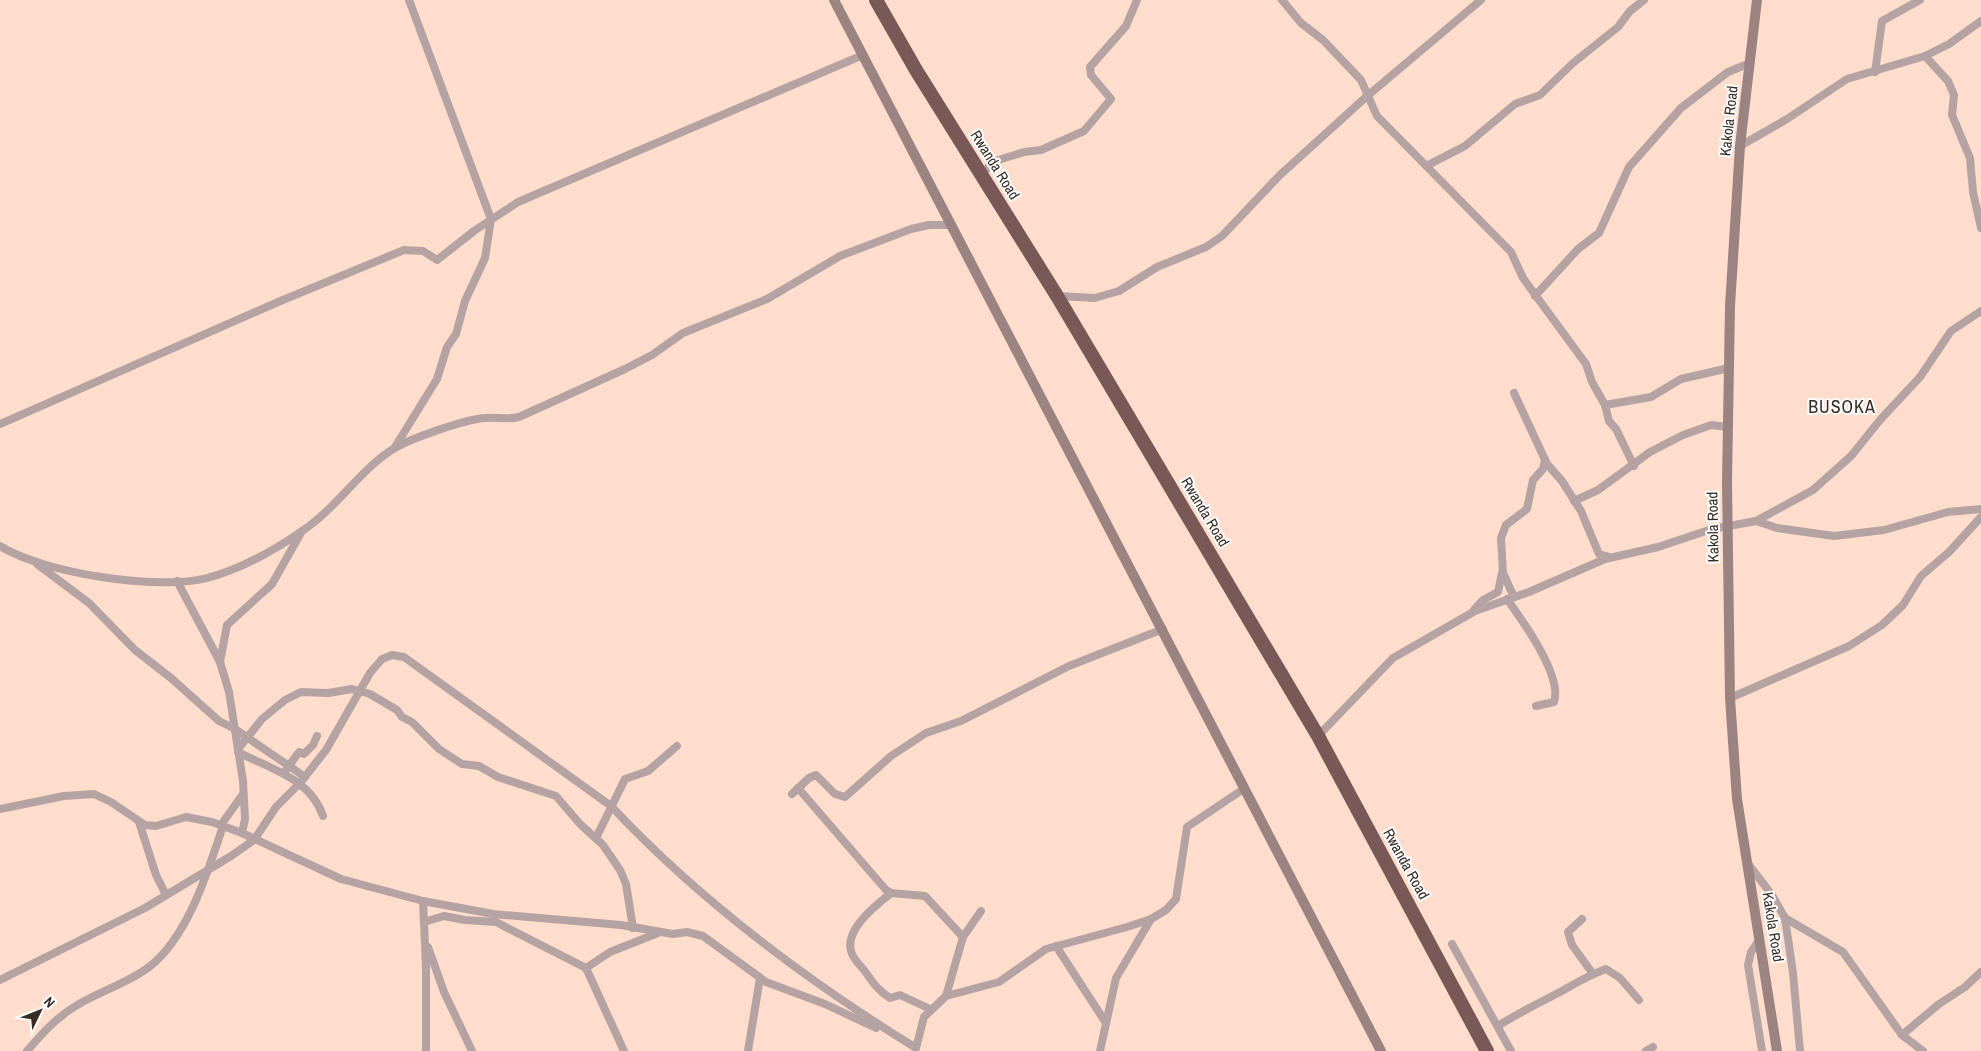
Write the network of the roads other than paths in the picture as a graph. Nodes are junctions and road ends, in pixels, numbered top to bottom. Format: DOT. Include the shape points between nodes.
graph roads {
  1 [pos="409,0"];
  2 [pos="834,0"];
  3 [pos="876,0"];
  4 [pos="1137,0"];
  5 [pos="1282,0"];
  6 [pos="1481,0"];
  7 [pos="1644,0"];
  8 [pos="1757,0"];
  9 [pos="1920,0"];
  10 [pos="1981,20"];
  11 [pos="863,55"];
  12 [pos="1925,56"];
  13 [pos="1750,63"];
  14 [pos="1875,72"];
  15 [pos="1369,94"];
  16 [pos="1740,146"];
  17 [pos="1426,166"];
  18 [pos="982,175"];
  19 [pos="491,219"];
  20 [pos="950,225"];
  21 [pos="1981,228"];
  22 [pos="1056,296"];
  23 [pos="1535,296"];
  24 [pos="1981,310"];
  25 [pos="1729,368"];
  26 [pos="1514,393"];
  27 [pos="1605,405"];
  28 [pos="0,424"];
  29 [pos="1728,426"];
  30 [pos="394,449"];
  31 [pos="1545,460"];
  32 [pos="1634,466"];
  33 [pos="1574,501"];
  34 [pos="1981,510"];
  35 [pos="1981,517"];
  36 [pos="1756,521"];
  37 [pos="1729,527"];
  38 [pos="302,531"];
  39 [pos="0,546"];
  40 [pos="1611,557"];
  41 [pos="30,559"];
  42 [pos="1503,568"];
  43 [pos="177,582"];
  44 [pos="1511,598"];
  45 [pos="1472,613"];
  46 [pos="1163,630"];
  47 [pos="220,662"];
  48 [pos="359,690"];
  49 [pos="1730,698"];
  50 [pos="1536,706"];
  51 [pos="236,729"];
  52 [pos="316,736"];
  53 [pos="1318,736"];
  54 [pos="247,738"];
  55 [pos="677,746"];
  56 [pos="238,750"];
  57 [pos="285,770"];
  58 [pos="302,780"];
  59 [pos="1245,788"];
  60 [pos="243,794"];
  61 [pos="611,806"];
  62 [pos="0,810"];
  63 [pos="323,816"];
  64 [pos="139,822"];
  65 [pos="222,826"];
  66 [pos="242,833"];
  67 [pos="596,838"];
  68 [pos="254,840"];
  69 [pos="1748,864"];
  70 [pos="209,870"];
  71 [pos="891,893"];
  72 [pos="166,895"];
  73 [pos="423,901"];
  74 [pos="981,911"];
  75 [pos="1785,918"];
  76 [pos="1151,919"];
  77 [pos="1582,919"];
  78 [pos="424,922"];
  79 [pos="633,928"];
  80 [pos="660,932"];
  81 [pos="963,937"];
  82 [pos="425,938"];
  83 [pos="1760,939"];
  84 [pos="1452,944"];
  85 [pos="1056,946"];
  86 [pos="586,968"];
  87 [pos="1981,972"];
  88 [pos="1593,974"];
  89 [pos="760,978"];
  90 [pos="0,980"];
  91 [pos="946,996"];
  92 [pos="1639,1000"];
  93 [pos="930,1009"];
  94 [pos="1106,1022"];
  95 [pos="1498,1026"];
  96 [pos="1902,1035"];
  97 [pos="916,1048"];
  98 [pos="1760,1048"];
  99 [pos="27,1051"];
  100 [pos="426,1051"];
  101 [pos="472,1051"];
  102 [pos="624,1051"];
  103 [pos="748,1051"];
  104 [pos="1100,1051"];
  105 [pos="1381,1051"];
  106 [pos="1487,1051"];
  107 [pos="1511,1051"];
  108 [pos="1778,1051"];
  109 [pos="1800,1051"];
  110 [pos="1923,1051"];
  1 -- 19 [label="street"];
  2 -- 11 [label="street"];
  3 -- 18 [label="highway, Rwanda Road"];
  4 -- 18 [label="street" via="1126,26 1090,68 1091,76 1111,99 1087,129 1041,150 992,162"];
  5 -- 15 [label="street" via="1301,23 1323,40 1357,75"];
  6 -- 15 [label="street"];
  7 -- 17 [label="street" via="1540,95 1515,104 1465,146"];
  8 -- 13 [label="street, Kakola Road"];
  9 -- 14 [label="street" via="1882,21"];
  10 -- 12 [label="street"];
  11 -- 19 [label="street" via="551,186"];
  11 -- 20 [label="street"];
  12 -- 14 [label="street"];
  12 -- 21 [label="street" via="1948,81 1954,95 1952,115 1970,158"];
  13 -- 16 [label="street, Kakola Road"];
  13 -- 23 [label="street" via="1728,72 1682,108 1630,167 1599,233 1578,250"];
  14 -- 16 [label="street" via="1847,79"];
  15 -- 17 [label="street" via="1378,116"];
  15 -- 22 [label="street" via="1280,175 1222,236 1206,247 1157,268 1119,291 1095,298"];
  16 -- 25 [label="street, Kakola Road"];
  17 -- 23 [label="street" via="1509,250"];
  18 -- 22 [label="highway, Rwanda Road"];
  19 -- 28 [label="street" via="437,260 423,251 404,250"];
  19 -- 30 [label="street" via="485,258 465,301 456,334 447,347 437,379"];
  20 -- 30 [label="street" via="910,229 840,256 767,299 682,333 652,355 625,369 519,417 484,418 418,437"];
  20 -- 46 [label="street"];
  22 -- 53 [label="highway, Rwanda Road"];
  23 -- 27 [label="street" via="1581,356"];
  24 -- 36 [label="street" via="1944,339 1920,377 1851,456 1813,490"];
  25 -- 27 [label="street" via="1681,379 1651,397"];
  25 -- 29 [label="street, Kakola Road"];
  26 -- 31 [label="street"];
  27 -- 32 [label="street" via="1609,421"];
  29 -- 32 [label="street" via="1711,425 1683,435 1650,452"];
  29 -- 37 [label="street, Kakola Road"];
  30 -- 38 [label="street"];
  31 -- 33 [label="street"];
  31 -- 42 [label="street" via="1533,480 1527,508 1504,530 1501,538"];
  32 -- 33 [label="street" via="1598,490"];
  33 -- 40 [label="street" via="1582,511 1599,554"];
  34 -- 36 [label="street" via="1948,512 1884,530 1834,536 1777,528"];
  35 -- 49 [label="street" via="1949,552 1921,576 1903,605 1882,625 1841,650"];
  36 -- 37 [label="street"];
  37 -- 40 [label="street"];
  37 -- 49 [label="street, Kakola Road"];
  38 -- 43 [label="street" via="218,575"];
  38 -- 47 [label="street" via="272,584 228,621"];
  39 -- 41 [label="street"];
  40 -- 44 [label="street"];
  41 -- 43 [label="street" via="103,577"];
  41 -- 51 [label="street" via="89,603 135,650 219,720"];
  42 -- 44 [label="street"];
  42 -- 45 [label="street" via="1498,592 1483,600"];
  43 -- 47 [label="street"];
  44 -- 45 [label="street"];
  44 -- 50 [label="street" via="1542,652 1554,690 1554,702"];
  45 -- 53 [label="street" via="1393,658"];
  46 -- 59 [label="street"];
  46 -- 71 [label="street" via="1069,666 961,721 926,733 891,756 845,797 835,794 816,775 795,791 848,843"];
  47 -- 51 [label="street"];
  48 -- 54 [label="street" via="343,689 320,694 302,692 285,700 262,719"];
  48 -- 58 [label="street" via="339,729"];
  48 -- 61 [label="street" via="382,659 392,655 404,657"];
  48 -- 67 [label="street" via="397,710 439,749 462,764 479,766 498,777 556,796"];
  49 -- 69 [label="street, Kakola Road" via="1737,799"];
  51 -- 54 [label="street"];
  51 -- 56 [label="street"];
  52 -- 57 [label="street" via="310,750 296,754"];
  53 -- 106 [label="highway, Rwanda Road"];
  54 -- 56 [label="street"];
  54 -- 57 [label="street"];
  55 -- 61 [label="street" via="648,771 625,779"];
  56 -- 57 [label="street"];
  56 -- 60 [label="street"];
  57 -- 58 [label="street"];
  58 -- 63 [label="street"];
  58 -- 68 [label="street" via="276,808"];
  59 -- 76 [label="street" via="1187,827 1176,899"];
  59 -- 105 [label="street"];
  60 -- 65 [label="street"];
  60 -- 66 [label="street" via="245,819"];
  61 -- 67 [label="street"];
  61 -- 97 [label="street" via="749,934 858,1012"];
  62 -- 64 [label="street" via="64,796 94,794"];
  64 -- 65 [label="street" via="156,826 186,817"];
  64 -- 72 [label="street"];
  65 -- 66 [label="street"];
  65 -- 70 [label="street"];
  66 -- 68 [label="street"];
  67 -- 79 [label="street" via="617,865 626,884"];
  68 -- 70 [label="street"];
  68 -- 73 [label="street" via="341,879"];
  69 -- 75 [label="street"];
  69 -- 83 [label="street, Kakola Road"];
  70 -- 72 [label="street"];
  70 -- 99 [label="street" via="175,937 151,965 125,982 72,1008"];
  71 -- 81 [label="street" via="926,896"];
  71 -- 93 [label="street" via="861,922 850,950 881,993 890,998 900,995"];
  72 -- 90 [label="street"];
  73 -- 78 [label="street"];
  73 -- 79 [label="street" via="493,914"];
  74 -- 81 [label="street"];
  75 -- 96 [label="street" via="1843,952"];
  75 -- 109 [label="street"];
  76 -- 85 [label="street"];
  76 -- 94 [label="street" via="1116,978"];
  77 -- 88 [label="street" via="1571,928 1569,935 1572,945"];
  78 -- 82 [label="street"];
  78 -- 86 [label="street" via="444,916 496,922"];
  79 -- 80 [label="street"];
  80 -- 86 [label="street" via="610,952"];
  80 -- 89 [label="street" via="687,932 703,936"];
  81 -- 91 [label="street"];
  82 -- 100 [label="street"];
  82 -- 101 [label="street" via="444,992"];
  83 -- 98 [label="street" via="1751,952 1748,965"];
  83 -- 108 [label="street, Kakola Road"];
  84 -- 95 [label="street"];
  85 -- 91 [label="street" via="1040,952 999,982"];
  85 -- 94 [label="street"];
  86 -- 102 [label="street"];
  87 -- 96 [label="street"];
  88 -- 92 [label="street" via="1609,970"];
  88 -- 95 [label="street"];
  89 -- 97 [label="street" via="784,991 856,1018"];
  89 -- 103 [label="street"];
  91 -- 93 [label="street"];
  93 -- 97 [label="street" via="920,1023"];
  94 -- 104 [label="street"];
  95 -- 107 [label="street"];
  96 -- 110 [label="street"];
}
